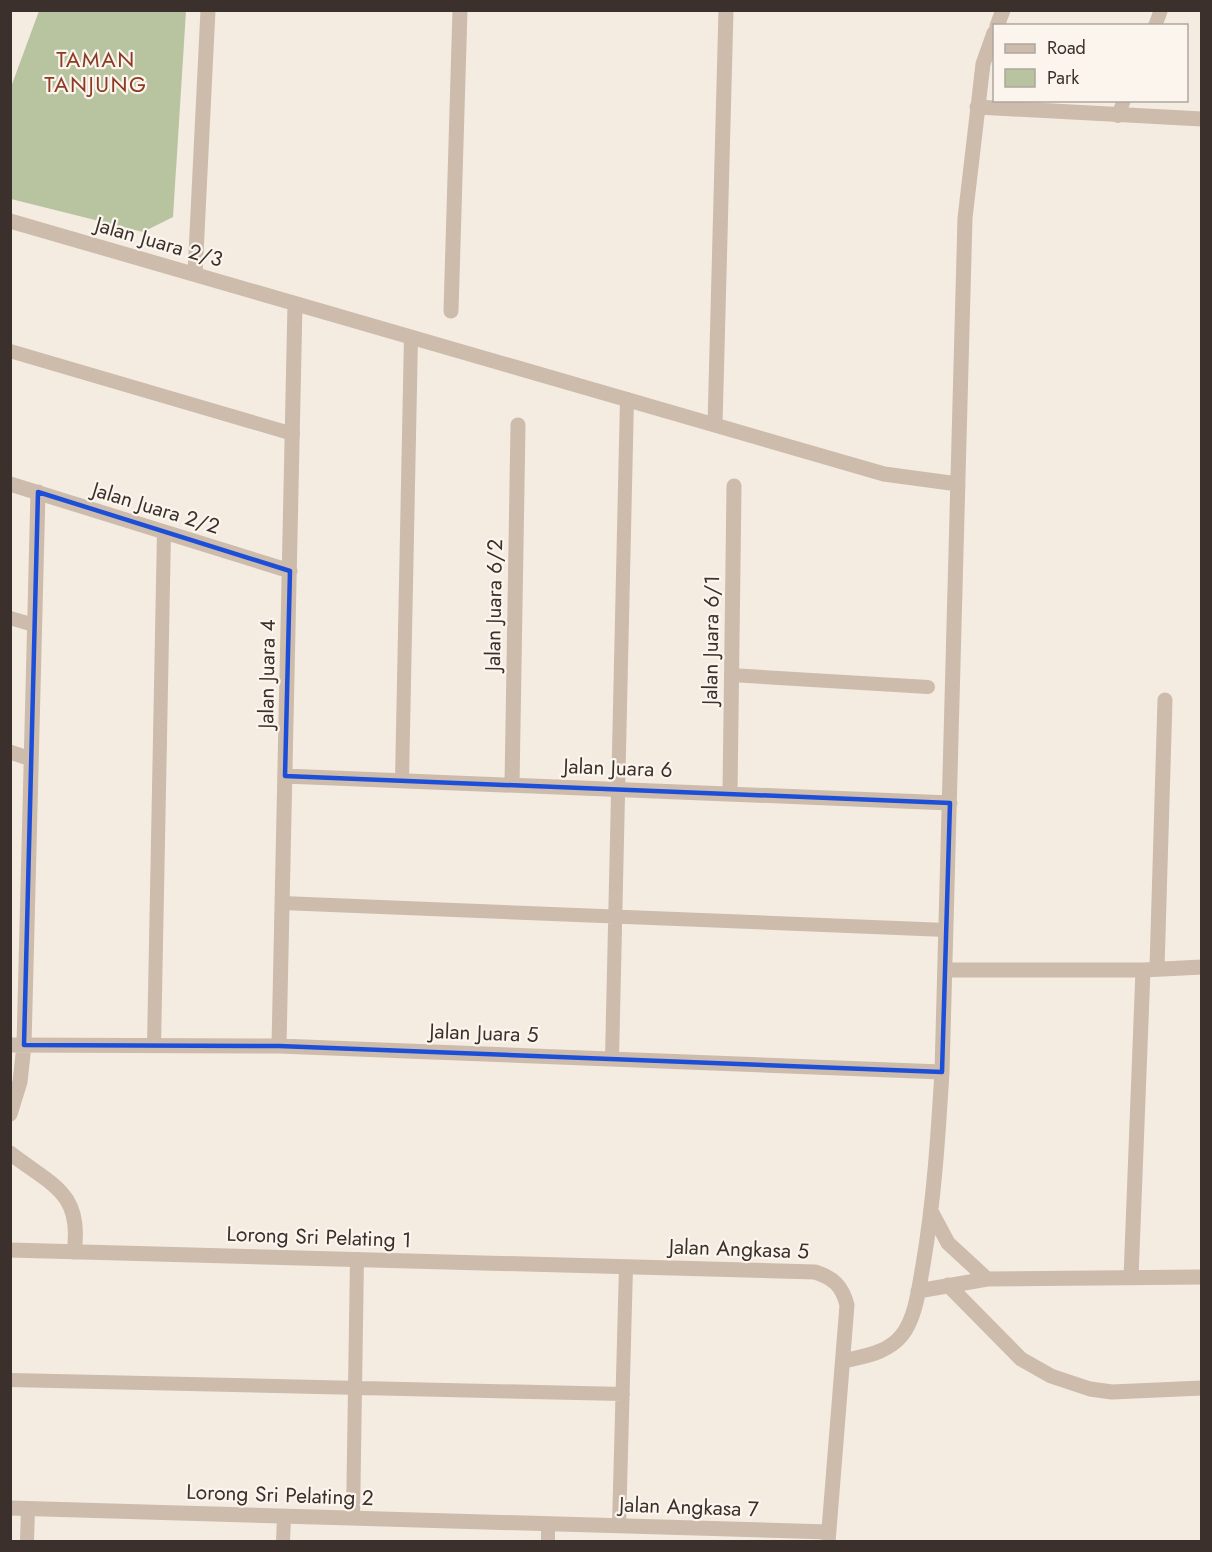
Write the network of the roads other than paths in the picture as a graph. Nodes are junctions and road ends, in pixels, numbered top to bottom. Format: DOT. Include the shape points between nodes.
graph roads {
  1 [pos="208,10"];
  2 [pos="460,10"];
  3 [pos="726,10"];
  4 [pos="993,36"];
  5 [pos="1123,102"];
  6 [pos="977,107"];
  7 [pos="1118,116"];
  8 [pos="1202,119"];
  9 [pos="10,221"];
  10 [pos="195,274"];
  11 [pos="295,304"];
  12 [pos="451,311"];
  13 [pos="411,337"];
  14 [pos="10,351"];
  15 [pos="627,399"];
  16 [pos="518,425"];
  17 [pos="715,425"];
  18 [pos="293,434"];
  19 [pos="10,484"];
  20 [pos="958,484"];
  21 [pos="734,486"];
  22 [pos="38,492"];
  23 [pos="164,532"];
  24 [pos="290,571"];
  25 [pos="10,618"];
  26 [pos="34,625"];
  27 [pos="731,675"];
  28 [pos="928,687"];
  29 [pos="1165,700"];
  30 [pos="10,753"];
  31 [pos="31,759"];
  32 [pos="285,776"];
  33 [pos="402,780"];
  34 [pos="512,785"];
  35 [pos="619,789"];
  36 [pos="730,794"];
  37 [pos="950,803"];
  38 [pos="282,903"];
  39 [pos="616,916"];
  40 [pos="946,930"];
  41 [pos="1202,967"];
  42 [pos="1150,969"];
  43 [pos="946,970"];
  44 [pos="17,1045"];
  45 [pos="154,1046"];
  46 [pos="279,1046"];
  47 [pos="612,1059"];
  48 [pos="942,1072"];
  49 [pos="10,1114"];
  50 [pos="10,1154"];
  51 [pos="932,1213"];
  52 [pos="10,1250"];
  53 [pos="74,1252"];
  54 [pos="357,1259"];
  55 [pos="626,1267"];
  56 [pos="1202,1277"];
  57 [pos="1131,1278"];
  58 [pos="987,1279"];
  59 [pos="948,1285"];
  60 [pos="918,1291"];
  61 [pos="844,1360"];
  62 [pos="10,1380"];
  63 [pos="355,1388"];
  64 [pos="1202,1388"];
  65 [pos="622,1394"];
  66 [pos="10,1508"];
  67 [pos="28,1509"];
  68 [pos="284,1517"];
  69 [pos="352,1518"];
  70 [pos="548,1524"];
  71 [pos="619,1526"];
  72 [pos="829,1537"];
  73 [pos="27,1542"];
  74 [pos="283,1542"];
  75 [pos="548,1542"];
  1 -- 10 [label="street"];
  2 -- 12 [label="street"];
  3 -- 17 [label="street"];
  4 -- 6 [label="street" via="983,64"];
  5 -- 7 [label="lane"];
  6 -- 7 [label="street"];
  6 -- 20 [label="street" via="965,218"];
  7 -- 8 [label="street"];
  9 -- 10 [label="street, Jalan Juara 2/3"];
  10 -- 11 [label="street, Jalan Juara 2/3"];
  11 -- 13 [label="street, Jalan Juara 2/3"];
  11 -- 18 [label="street, Jalan Juara 4"];
  13 -- 15 [label="street, Jalan Juara 2/3"];
  13 -- 33 [label="lane"];
  14 -- 18 [label="lane"];
  15 -- 17 [label="street, Jalan Juara 2/3"];
  15 -- 35 [label="lane"];
  16 -- 34 [label="street, Jalan Juara 6/2"];
  17 -- 20 [label="street, Jalan Juara 2/3" via="884,474"];
  18 -- 24 [label="street, Jalan Juara 4"];
  19 -- 22 [label="street, Jalan Juara 2/2"];
  20 -- 37 [label="street"];
  21 -- 27 [label="street, Jalan Juara 6/1"];
  22 -- 23 [label="street, Jalan Juara 2/2"];
  22 -- 26 [label="street"];
  23 -- 24 [label="street, Jalan Juara 2/2"];
  23 -- 45 [label="lane"];
  24 -- 32 [label="street, Jalan Juara 4"];
  25 -- 26 [label="lane"];
  26 -- 31 [label="street"];
  27 -- 28 [label="lane"];
  27 -- 36 [label="street, Jalan Juara 6/1"];
  29 -- 42 [label="street"];
  30 -- 31 [label="street"];
  31 -- 44 [label="street"];
  32 -- 33 [label="street, Jalan Juara 6"];
  32 -- 38 [label="street, Jalan Juara 4"];
  33 -- 34 [label="street, Jalan Juara 6"];
  34 -- 35 [label="street, Jalan Juara 6"];
  35 -- 36 [label="street, Jalan Juara 6"];
  35 -- 39 [label="lane"];
  36 -- 37 [label="street, Jalan Juara 6"];
  37 -- 40 [label="street"];
  38 -- 39 [label="lane"];
  38 -- 46 [label="street, Jalan Juara 4"];
  39 -- 40 [label="lane"];
  39 -- 47 [label="lane"];
  40 -- 43 [label="street"];
  41 -- 42 [label="street"];
  42 -- 43 [label="street"];
  42 -- 57 [label="street"];
  43 -- 48 [label="street"];
  44 -- 45 [label="street, Jalan Juara 5"];
  44 -- 49 [label="street" via="20,1082"];
  45 -- 46 [label="street, Jalan Juara 5"];
  46 -- 47 [label="street, Jalan Juara 5"];
  47 -- 48 [label="street, Jalan Juara 5"];
  48 -- 51 [label="street"];
  50 -- 53 [label="street" via="59,1189 69,1201 77,1232"];
  51 -- 58 [label="street" via="948,1244"];
  51 -- 60 [label="street"];
  52 -- 53 [label="street, Lorong Sri Pelating 1"];
  53 -- 54 [label="street, Lorong Sri Pelating 1"];
  54 -- 55 [label="street, Lorong Sri Pelating 1"];
  54 -- 63 [label="lane"];
  55 -- 61 [label="street, Jalan Angkasa 5" via="815,1272 828,1276 843,1291 847,1305"];
  55 -- 65 [label="lane"];
  56 -- 57 [label="street"];
  57 -- 58 [label="street"];
  58 -- 59 [label="street"];
  59 -- 60 [label="street"];
  59 -- 64 [label="street" via="1021,1359 1051,1376 1112,1392"];
  60 -- 61 [label="street" via="909,1321 892,1345"];
  61 -- 72 [label="street"];
  62 -- 63 [label="lane"];
  63 -- 65 [label="lane"];
  63 -- 69 [label="lane"];
  65 -- 71 [label="lane"];
  66 -- 67 [label="street, Lorong Sri Pelating 2"];
  67 -- 68 [label="street, Lorong Sri Pelating 2"];
  67 -- 73 [label="lane"];
  68 -- 69 [label="street, Lorong Sri Pelating 2"];
  68 -- 74 [label="lane"];
  69 -- 70 [label="street, Lorong Sri Pelating 2"];
  70 -- 71 [label="street, Jalan Angkasa 7"];
  70 -- 75 [label="lane"];
  71 -- 72 [label="street, Jalan Angkasa 7"];
}
